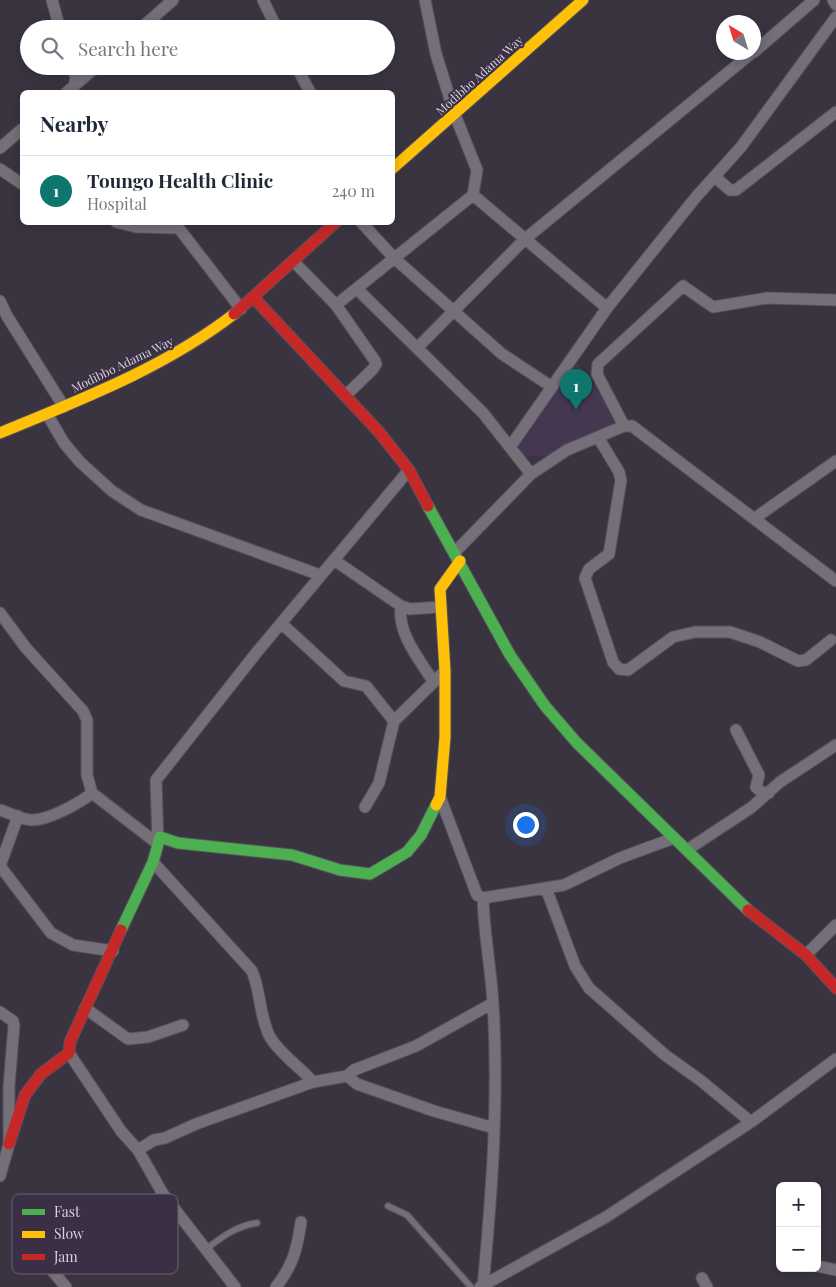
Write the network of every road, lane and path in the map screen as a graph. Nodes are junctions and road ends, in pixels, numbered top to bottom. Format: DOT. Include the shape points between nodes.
graph roads {
  1 [pos="52,0"];
  2 [pos="174,0"];
  3 [pos="263,0"];
  4 [pos="425,0"];
  5 [pos="583,0"];
  6 [pos="814,0"];
  7 [pos="833,0"];
  8 [pos="836,5"];
  9 [pos="836,17"];
  10 [pos="58,20"];
  11 [pos="151,20"];
  12 [pos="273,20"];
  13 [pos="761,45"];
  14 [pos="743,60"];
  15 [pos="75,75"];
  16 [pos="88,75"];
  17 [pos="301,75"];
  18 [pos="72,90"];
  19 [pos="73,90"];
  20 [pos="309,90"];
  21 [pos="836,112"];
  22 [pos="455,115"];
  23 [pos="20,131"];
  24 [pos="0,148"];
  25 [pos="395,166"];
  26 [pos="0,169"];
  27 [pos="716,178"];
  28 [pos="20,183"];
  29 [pos="473,195"];
  30 [pos="128,225"];
  31 [pos="176,225"];
  32 [pos="333,225"];
  33 [pos="363,225"];
  34 [pos="525,239"];
  35 [pos="394,258"];
  36 [pos="293,261"];
  37 [pos="357,289"];
  38 [pos="254,298"];
  39 [pos="836,300"];
  40 [pos="0,302"];
  41 [pos="336,305"];
  42 [pos="607,308"];
  43 [pos="241,309"];
  44 [pos="452,311"];
  45 [pos="417,348"];
  46 [pos="552,387"];
  47 [pos="344,396"];
  48 [pos="64,406"];
  49 [pos="46,414"];
  50 [pos="624,426"];
  51 [pos="0,433"];
  52 [pos="598,437"];
  53 [pos="510,447"];
  54 [pos="836,461"];
  55 [pos="408,470"];
  56 [pos="531,474"];
  57 [pos="755,518"];
  58 [pos="458,557"];
  59 [pos="334,560"];
  60 [pos="320,576"];
  61 [pos="836,581"];
  62 [pos="401,606"];
  63 [pos="440,607"];
  64 [pos="0,613"];
  65 [pos="280,623"];
  66 [pos="834,640"];
  67 [pos="444,671"];
  68 [pos="433,681"];
  69 [pos="394,720"];
  70 [pos="736,730"];
  71 [pos="836,745"];
  72 [pos="92,793"];
  73 [pos="769,793"];
  74 [pos="440,797"];
  75 [pos="365,807"];
  76 [pos="0,810"];
  77 [pos="18,816"];
  78 [pos="674,838"];
  79 [pos="158,844"];
  80 [pos="686,850"];
  81 [pos="153,862"];
  82 [pos="0,866"];
  83 [pos="546,888"];
  84 [pos="483,898"];
  85 [pos="836,925"];
  86 [pos="113,951"];
  87 [pos="806,955"];
  88 [pos="836,988"];
  89 [pos="493,1003"];
  90 [pos="85,1008"];
  91 [pos="0,1012"];
  92 [pos="183,1025"];
  93 [pos="69,1053"];
  94 [pos="836,1059"];
  95 [pos="347,1076"];
  96 [pos="313,1082"];
  97 [pos="751,1122"];
  98 [pos="494,1128"];
  99 [pos="9,1144"];
  100 [pos="138,1150"];
  101 [pos="0,1176"];
  102 [pos="163,1194"];
  103 [pos="388,1206"];
  104 [pos="178,1213"];
  105 [pos="301,1222"];
  106 [pos="257,1223"];
  107 [pos="206,1249"];
  108 [pos="821,1267"];
  109 [pos="836,1270"];
  110 [pos="55,1274"];
  111 [pos="482,1286"];
  112 [pos="66,1287"];
  113 [pos="234,1287"];
  114 [pos="276,1287"];
  115 [pos="471,1287"];
  1 -- 10 [label="street"];
  2 -- 11 [label="street"];
  3 -- 12 [label="street"];
  4 -- 22 [label="street" via="436,54"];
  5 -- 22 [label="street, Modibbo Adama Way"];
  6 -- 13 [label="street"];
  7 -- 8 [label="street"];
  9 -- 27 [label="street"];
  14 -- 34 [label="street"];
  15 -- 18 [label="street"];
  16 -- 19 [label="street"];
  17 -- 20 [label="street"];
  21 -- 27 [label="street" via="736,190 730,190"];
  22 -- 25 [label="street, Modibbo Adama Way"];
  22 -- 29 [label="street" via="477,170"];
  23 -- 24 [label="street"];
  26 -- 28 [label="street"];
  27 -- 42 [label="street" via="696,197"];
  29 -- 34 [label="street"];
  29 -- 35 [label="street"];
  30 -- 31 [label="street"];
  31 -- 43 [label="street"];
  32 -- 36 [label="street, Modibbo Adama Way"];
  33 -- 35 [label="street"];
  34 -- 42 [label="street"];
  34 -- 44 [label="street"];
  35 -- 37 [label="street"];
  35 -- 44 [label="street"];
  36 -- 38 [label="street, Modibbo Adama Way"];
  36 -- 41 [label="street"];
  37 -- 41 [label="street"];
  37 -- 45 [label="street"];
  38 -- 43 [label="street, Modibbo Adama Way"];
  38 -- 47 [label="street"];
  39 -- 50 [label="street" via="767,298 713,307 683,286 598,364 598,374"];
  40 -- 48 [label="street"];
  41 -- 47 [label="street" via="376,364"];
  42 -- 46 [label="street"];
  43 -- 48 [label="street, Modibbo Adama Way" via="178,353"];
  44 -- 45 [label="street"];
  44 -- 46 [label="street" via="502,354"];
  45 -- 53 [label="street" via="483,412"];
  46 -- 53 [label="street"];
  47 -- 55 [label="street" via="379,432"];
  48 -- 49 [label="street, Modibbo Adama Way"];
  49 -- 51 [label="street, Modibbo Adama Way"];
  49 -- 60 [label="street" via="80,462 112,491 141,510"];
  50 -- 52 [label="street"];
  50 -- 57 [label="street" via="632,426"];
  52 -- 56 [label="street" via="567,450"];
  52 -- 66 [label="street" via="621,480 609,554 589,569 585,578 612,662 619,669 628,670 674,637 694,632 730,632 760,642 798,661 806,660"];
  53 -- 56 [label="street"];
  54 -- 57 [label="street"];
  55 -- 58 [label="street"];
  55 -- 59 [label="street"];
  56 -- 58 [label="street"];
  57 -- 61 [label="street"];
  58 -- 63 [label="street" via="440,589"];
  58 -- 78 [label="street" via="510,655 545,706 577,743"];
  59 -- 60 [label="street"];
  59 -- 62 [label="street"];
  60 -- 65 [label="street"];
  62 -- 63 [label="street" via="410,609"];
  62 -- 68 [label="street" via="400,623"];
  63 -- 67 [label="street"];
  64 -- 72 [label="street" via="26,648 83,711 87,720 87,775"];
  65 -- 69 [label="street" via="344,681 366,686"];
  65 -- 79 [label="street" via="156,780"];
  67 -- 68 [label="street"];
  67 -- 74 [label="street" via="445,737"];
  68 -- 69 [label="street"];
  69 -- 75 [label="street" via="379,783"];
  70 -- 73 [label="street" via="759,775 756,787"];
  71 -- 73 [label="street" via="780,782"];
  72 -- 77 [label="street" via="44,818 30,820"];
  72 -- 79 [label="street"];
  73 -- 80 [label="street"];
  74 -- 79 [label="street" via="421,835 407,852 370,874 340,870 292,855 178,843 160,837"];
  74 -- 84 [label="street" via="477,895"];
  76 -- 77 [label="street"];
  77 -- 82 [label="street"];
  78 -- 80 [label="street"];
  78 -- 83 [label="street" via="620,858 564,885"];
  79 -- 81 [label="street"];
  80 -- 87 [label="street" via="756,918"];
  81 -- 86 [label="street"];
  81 -- 96 [label="street" via="252,971 271,1038"];
  82 -- 86 [label="street" via="52,933 72,945"];
  83 -- 84 [label="street"];
  83 -- 97 [label="street" via="575,966 589,988"];
  84 -- 89 [label="street"];
  85 -- 87 [label="street"];
  86 -- 90 [label="street"];
  87 -- 88 [label="street"];
  89 -- 95 [label="street" via="416,1046 354,1070"];
  89 -- 98 [label="street"];
  90 -- 92 [label="street" via="128,1039 148,1037"];
  90 -- 93 [label="street" via="70,1042"];
  91 -- 99 [label="street" via="14,1025 10,1055"];
  93 -- 99 [label="street" via="41,1074 24,1095"];
  93 -- 100 [label="street" via="121,1131"];
  94 -- 97 [label="street"];
  95 -- 96 [label="street"];
  95 -- 98 [label="street" via="357,1084"];
  96 -- 100 [label="street" via="154,1140"];
  97 -- 111 [label="street" via="606,1216"];
  98 -- 111 [label="street" via="492,1193"];
  99 -- 101 [label="street"];
  100 -- 102 [label="street"];
  103 -- 115 [label="lane" via="407,1215"];
  104 -- 107 [label="street"];
  105 -- 114 [label="street" via="290,1268"];
  106 -- 107 [label="lane" via="243,1225"];
  107 -- 113 [label="street"];
  108 -- 109 [label="street"];
  110 -- 112 [label="street"];
}
